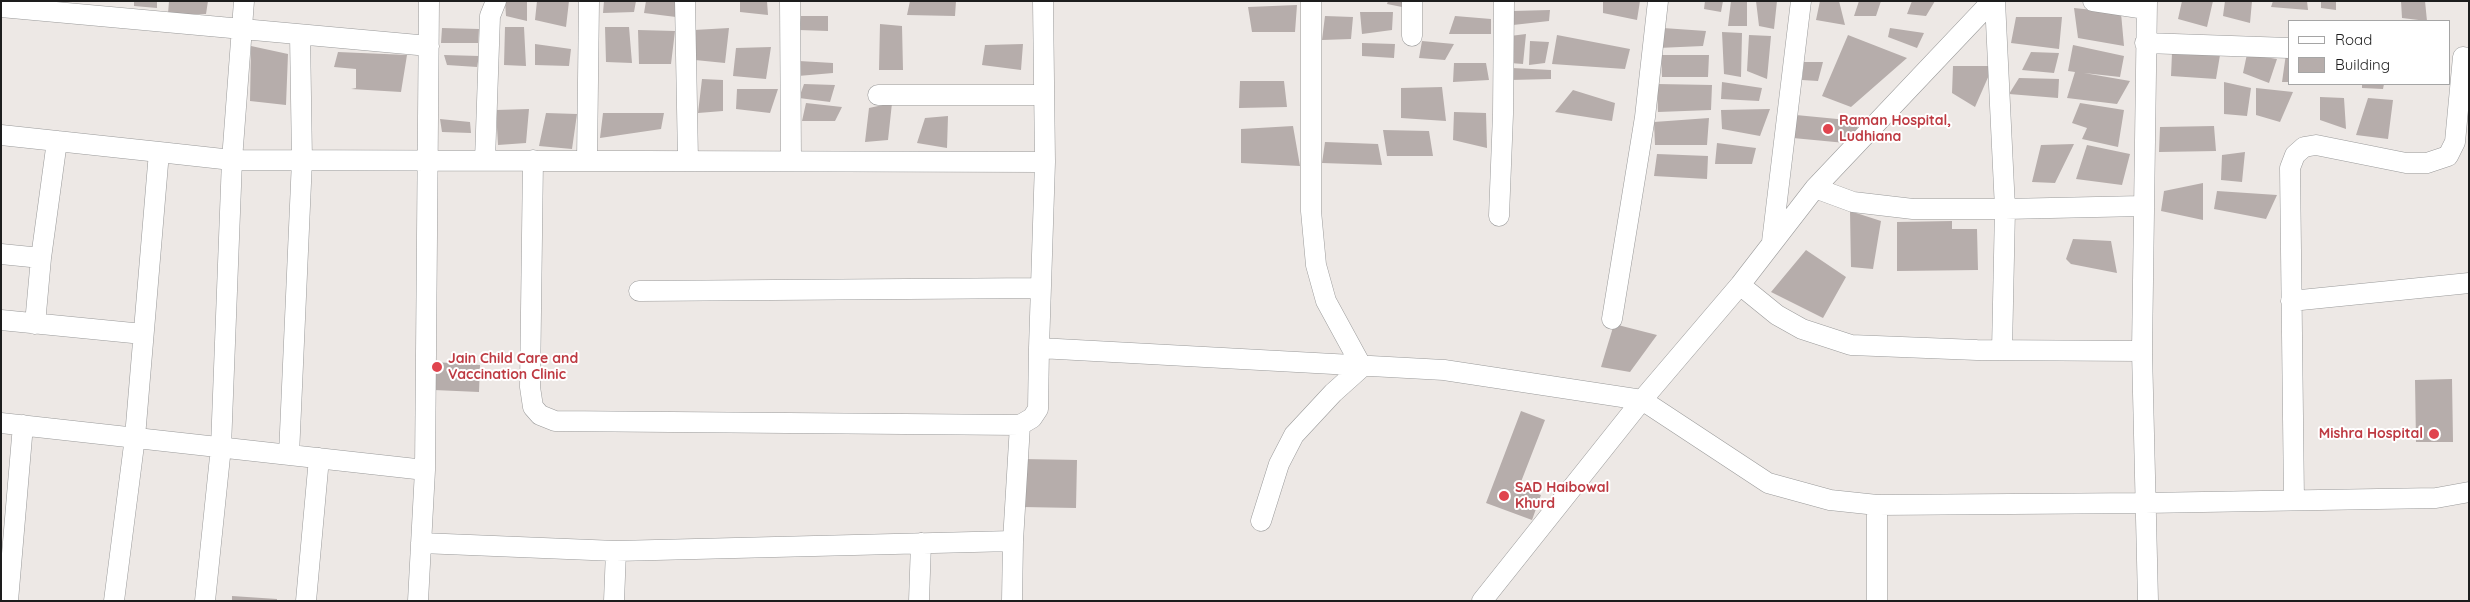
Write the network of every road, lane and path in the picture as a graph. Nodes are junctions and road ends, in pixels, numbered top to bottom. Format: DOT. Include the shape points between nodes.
graph roads {
  1 [pos="244,1"];
  2 [pos="430,1"];
  3 [pos="496,1"];
  4 [pos="589,1"];
  5 [pos="686,1"];
  6 [pos="790,1"];
  7 [pos="1043,1"];
  8 [pos="1311,1"];
  9 [pos="1412,1"];
  10 [pos="1504,1"];
  11 [pos="1658,1"];
  12 [pos="1801,1"];
  13 [pos="1993,1"];
  14 [pos="2094,1"];
  15 [pos="2146,5"];
  16 [pos="1,7"];
  17 [pos="123,10"];
  18 [pos="240,29"];
  19 [pos="300,35"];
  20 [pos="1412,36"];
  21 [pos="2145,43"];
  22 [pos="429,46"];
  23 [pos="2288,48"];
  24 [pos="2460,57"];
  25 [pos="878,95"];
  26 [pos="1044,95"];
  27 [pos="1,135"];
  28 [pos="57,141"];
  29 [pos="159,152"];
  30 [pos="232,160"];
  31 [pos="302,160"];
  32 [pos="428,160"];
  33 [pos="485,160"];
  34 [pos="533,160"];
  35 [pos="587,160"];
  36 [pos="688,160"];
  37 [pos="791,161"];
  38 [pos="1045,162"];
  39 [pos="1815,188"];
  40 [pos="2142,206"];
  41 [pos="2005,209"];
  42 [pos="1499,216"];
  43 [pos="1772,244"];
  44 [pos="1,254"];
  45 [pos="42,258"];
  46 [pos="2469,283"];
  47 [pos="1740,285"];
  48 [pos="1041,288"];
  49 [pos="639,291"];
  50 [pos="2291,301"];
  51 [pos="1612,319"];
  52 [pos="1,320"];
  53 [pos="35,324"];
  54 [pos="143,334"];
  55 [pos="1039,348"];
  56 [pos="2002,350"];
  57 [pos="2142,351"];
  58 [pos="1362,366"];
  59 [pos="1642,400"];
  60 [pos="1,423"];
  61 [pos="23,425"];
  62 [pos="1020,425"];
  63 [pos="134,437"];
  64 [pos="221,447"];
  65 [pos="289,454"];
  66 [pos="319,458"];
  67 [pos="425,470"];
  68 [pos="2469,492"];
  69 [pos="2294,500"];
  70 [pos="2145,503"];
  71 [pos="1877,505"];
  72 [pos="8,518"];
  73 [pos="1261,521"];
  74 [pos="1013,541"];
  75 [pos="421,542"];
  76 [pos="921,543"];
  77 [pos="616,551"];
  78 [pos="8,601"];
  79 [pos="114,601"];
  80 [pos="205,601"];
  81 [pos="306,601"];
  82 [pos="418,601"];
  83 [pos="614,601"];
  84 [pos="919,601"];
  85 [pos="1012,601"];
  86 [pos="1482,601"];
  87 [pos="1877,601"];
  88 [pos="2148,601"];
  1 -- 18 [label="street"];
  2 -- 22 [label="street"];
  3 -- 33 [label="street" via="490,16"];
  4 -- 35 [label="street"];
  5 -- 36 [label="street"];
  6 -- 37 [label="street"];
  7 -- 26 [label="street"];
  8 -- 58 [label="street" via="1311,211 1316,265 1326,301"];
  9 -- 20 [label="street"];
  10 -- 42 [label="street"];
  11 -- 51 [label="street" via="1645,117"];
  12 -- 43 [label="street"];
  13 -- 39 [label="street"];
  13 -- 41 [label="street"];
  14 -- 15 [label="street"];
  15 -- 21 [label="street"];
  16 -- 17 [label="street"];
  17 -- 18 [label="street"];
  18 -- 19 [label="street"];
  18 -- 30 [label="street"];
  19 -- 22 [label="street"];
  19 -- 31 [label="street"];
  21 -- 23 [label="street"];
  21 -- 40 [label="street"];
  22 -- 32 [label="street"];
  24 -- 50 [label="street" via="2455,142 2448,156 2442,160 2406,163 2316,145 2304,147 2295,155 2290,168 2289,187"];
  25 -- 26 [label="street"];
  26 -- 38 [label="street"];
  27 -- 28 [label="street"];
  28 -- 29 [label="street"];
  28 -- 45 [label="street"];
  29 -- 30 [label="street"];
  29 -- 54 [label="street"];
  30 -- 31 [label="street"];
  30 -- 64 [label="street"];
  31 -- 32 [label="street"];
  31 -- 65 [label="street"];
  32 -- 33 [label="street"];
  32 -- 67 [label="street"];
  33 -- 34 [label="street"];
  34 -- 35 [label="street"];
  34 -- 62 [label="street" via="530,387 534,407 540,415 555,421"];
  35 -- 36 [label="street"];
  36 -- 37 [label="street"];
  37 -- 38 [label="street"];
  38 -- 48 [label="street"];
  39 -- 41 [label="street" via="1853,202 1876,206"];
  39 -- 43 [label="street"];
  40 -- 41 [label="street"];
  40 -- 57 [label="street"];
  41 -- 56 [label="street"];
  43 -- 47 [label="street"];
  44 -- 45 [label="street"];
  45 -- 53 [label="street"];
  46 -- 50 [label="street"];
  47 -- 56 [label="street" via="1777,315 1802,329 1851,345"];
  47 -- 59 [label="street"];
  48 -- 49 [label="street"];
  48 -- 55 [label="street"];
  50 -- 69 [label="street"];
  52 -- 53 [label="street"];
  53 -- 54 [label="street"];
  54 -- 63 [label="street"];
  55 -- 58 [label="street"];
  55 -- 62 [label="street" via="1038,409 1032,418"];
  56 -- 57 [label="street"];
  57 -- 70 [label="street"];
  58 -- 59 [label="street" via="1444,370"];
  58 -- 73 [label="street" via="1294,435 1279,464"];
  59 -- 71 [label="street" via="1768,483 1830,500"];
  59 -- 86 [label="street"];
  60 -- 61 [label="street"];
  61 -- 63 [label="street"];
  61 -- 72 [label="street"];
  62 -- 74 [label="street"];
  63 -- 64 [label="street"];
  63 -- 79 [label="street"];
  64 -- 65 [label="street"];
  64 -- 80 [label="street"];
  65 -- 66 [label="street"];
  66 -- 67 [label="street"];
  66 -- 81 [label="street"];
  67 -- 75 [label="street"];
  68 -- 69 [label="street" via="2436,498"];
  69 -- 70 [label="street"];
  70 -- 71 [label="street"];
  70 -- 88 [label="street"];
  71 -- 87 [label="street"];
  72 -- 78 [label="street"];
  74 -- 76 [label="street"];
  74 -- 85 [label="street"];
  75 -- 77 [label="street"];
  75 -- 82 [label="street"];
  76 -- 77 [label="street"];
  76 -- 84 [label="street"];
  77 -- 83 [label="street"];
}
